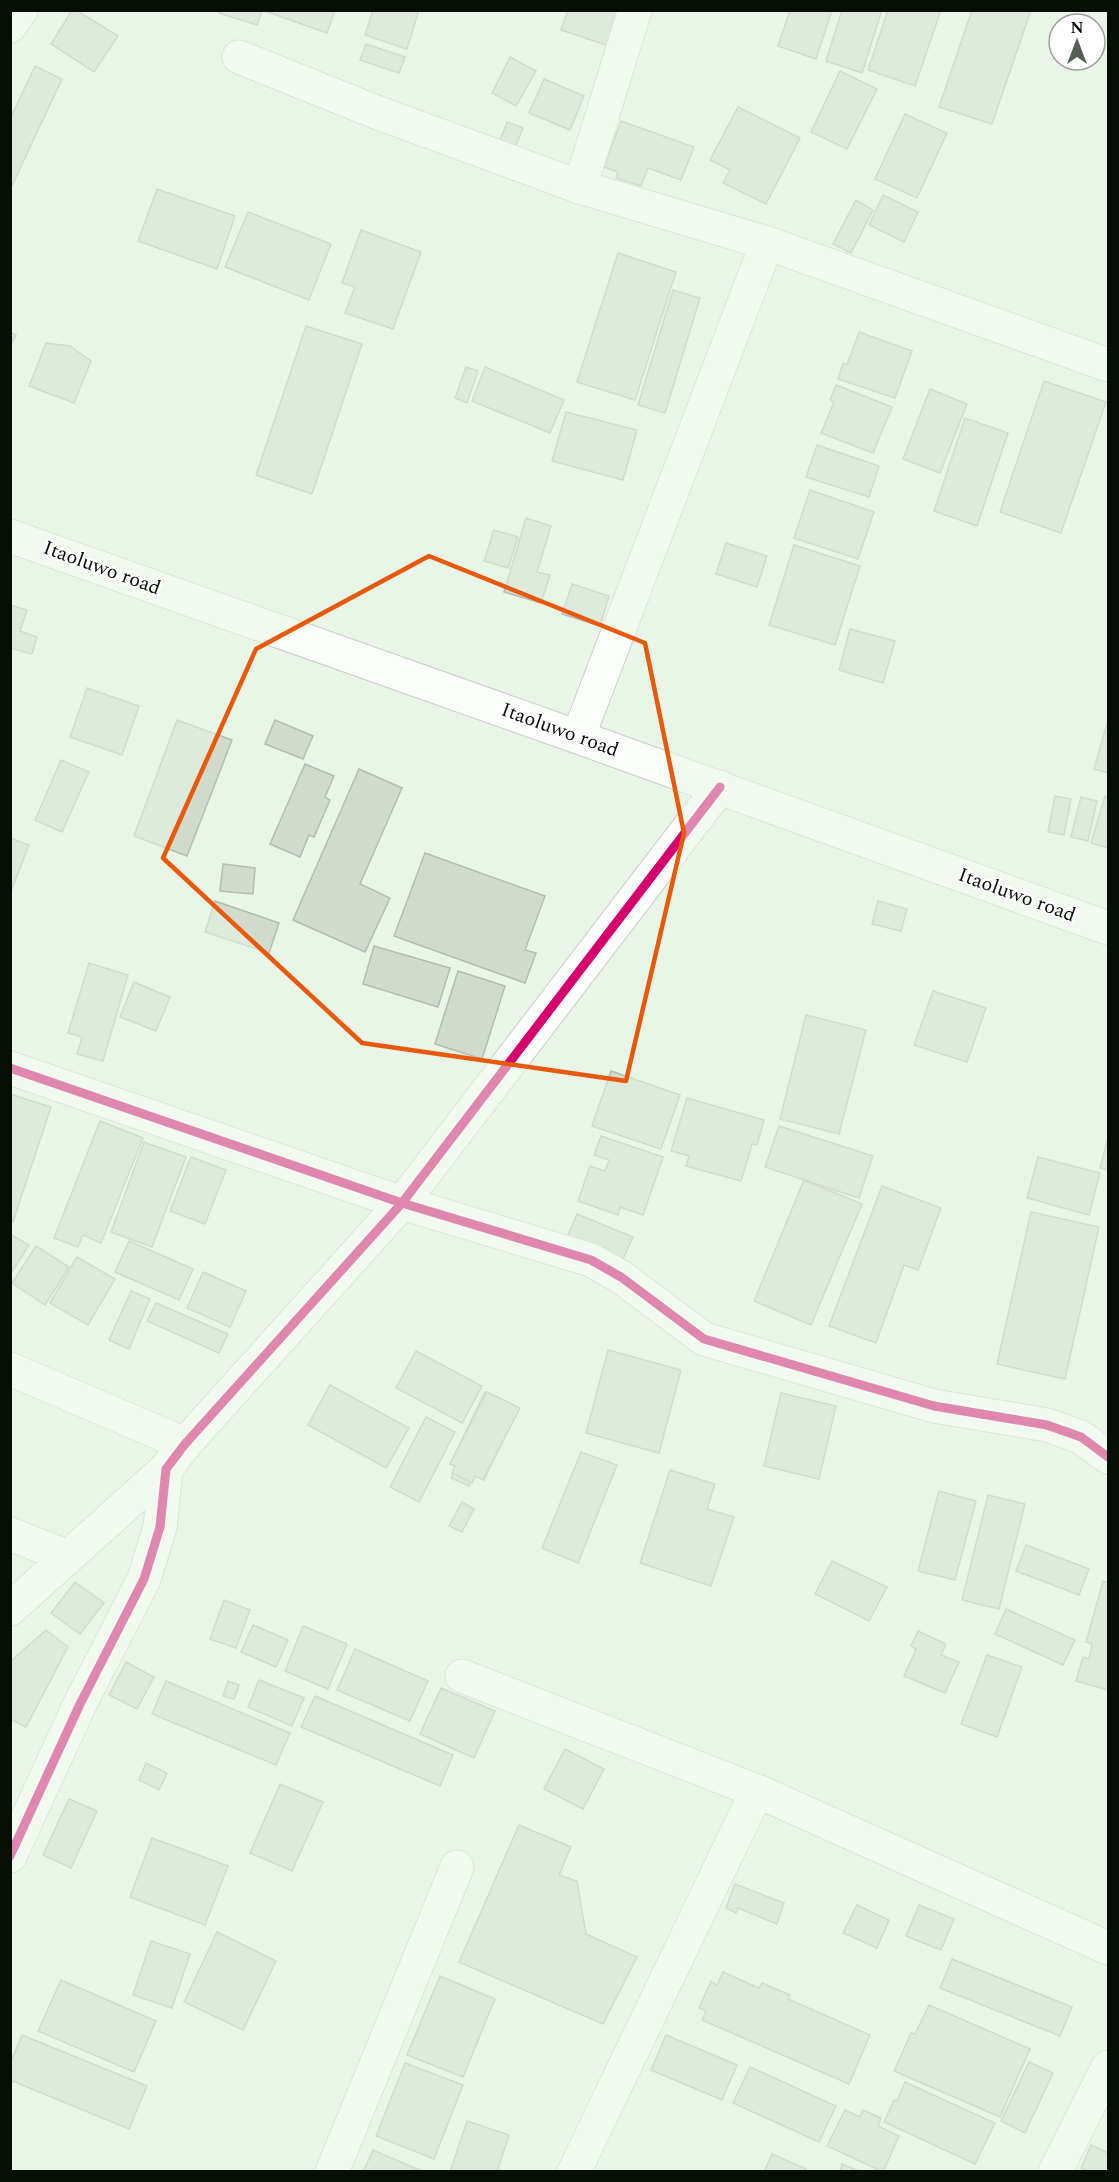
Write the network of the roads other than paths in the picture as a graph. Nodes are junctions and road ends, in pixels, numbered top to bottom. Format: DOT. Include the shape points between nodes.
graph roads {
  1 [pos="21,10"];
  2 [pos="635,10"];
  3 [pos="10,26"];
  4 [pos="239,57"];
  5 [pos="580,187"];
  6 [pos="766,243"];
  7 [pos="1108,365"];
  8 [pos="10,536"];
  9 [pos="578,736"];
  10 [pos="720,787"];
  11 [pos="1108,928"];
  12 [pos="10,1068"];
  13 [pos="402,1203"];
  14 [pos="10,1369"];
  15 [pos="175,1456"];
  16 [pos="1108,1457"];
  17 [pos="10,1534"];
  18 [pos="68,1557"];
  19 [pos="10,1609"];
  20 [pos="462,1676"];
  21 [pos="757,1791"];
  22 [pos="10,1856"];
  23 [pos="457,1867"];
  24 [pos="1107,1943"];
  25 [pos="1108,2067"];
  26 [pos="332,2172"];
  27 [pos="574,2172"];
  28 [pos="1055,2172"];
  1 -- 3 [label="street"];
  2 -- 5 [label="street"];
  4 -- 5 [label="street"];
  5 -- 6 [label="street"];
  6 -- 7 [label="street"];
  6 -- 9 [label="street"];
  8 -- 9 [label="street, Itaoluwo road"];
  9 -- 10 [label="street, Itaoluwo road"];
  10 -- 11 [label="street, Itaoluwo road"];
  10 -- 13 [label="street"];
  12 -- 13 [label="street"];
  13 -- 15 [label="street"];
  13 -- 16 [label="street" via="591,1260 621,1277 704,1339 934,1406 1047,1425 1081,1437"];
  14 -- 15 [label="street"];
  15 -- 18 [label="street"];
  15 -- 22 [label="street" via="144,1579 80,1704"];
  17 -- 18 [label="street"];
  18 -- 19 [label="street"];
  20 -- 21 [label="street"];
  21 -- 24 [label="street"];
  21 -- 27 [label="street"];
  23 -- 26 [label="street"];
  25 -- 28 [label="street"];
}
